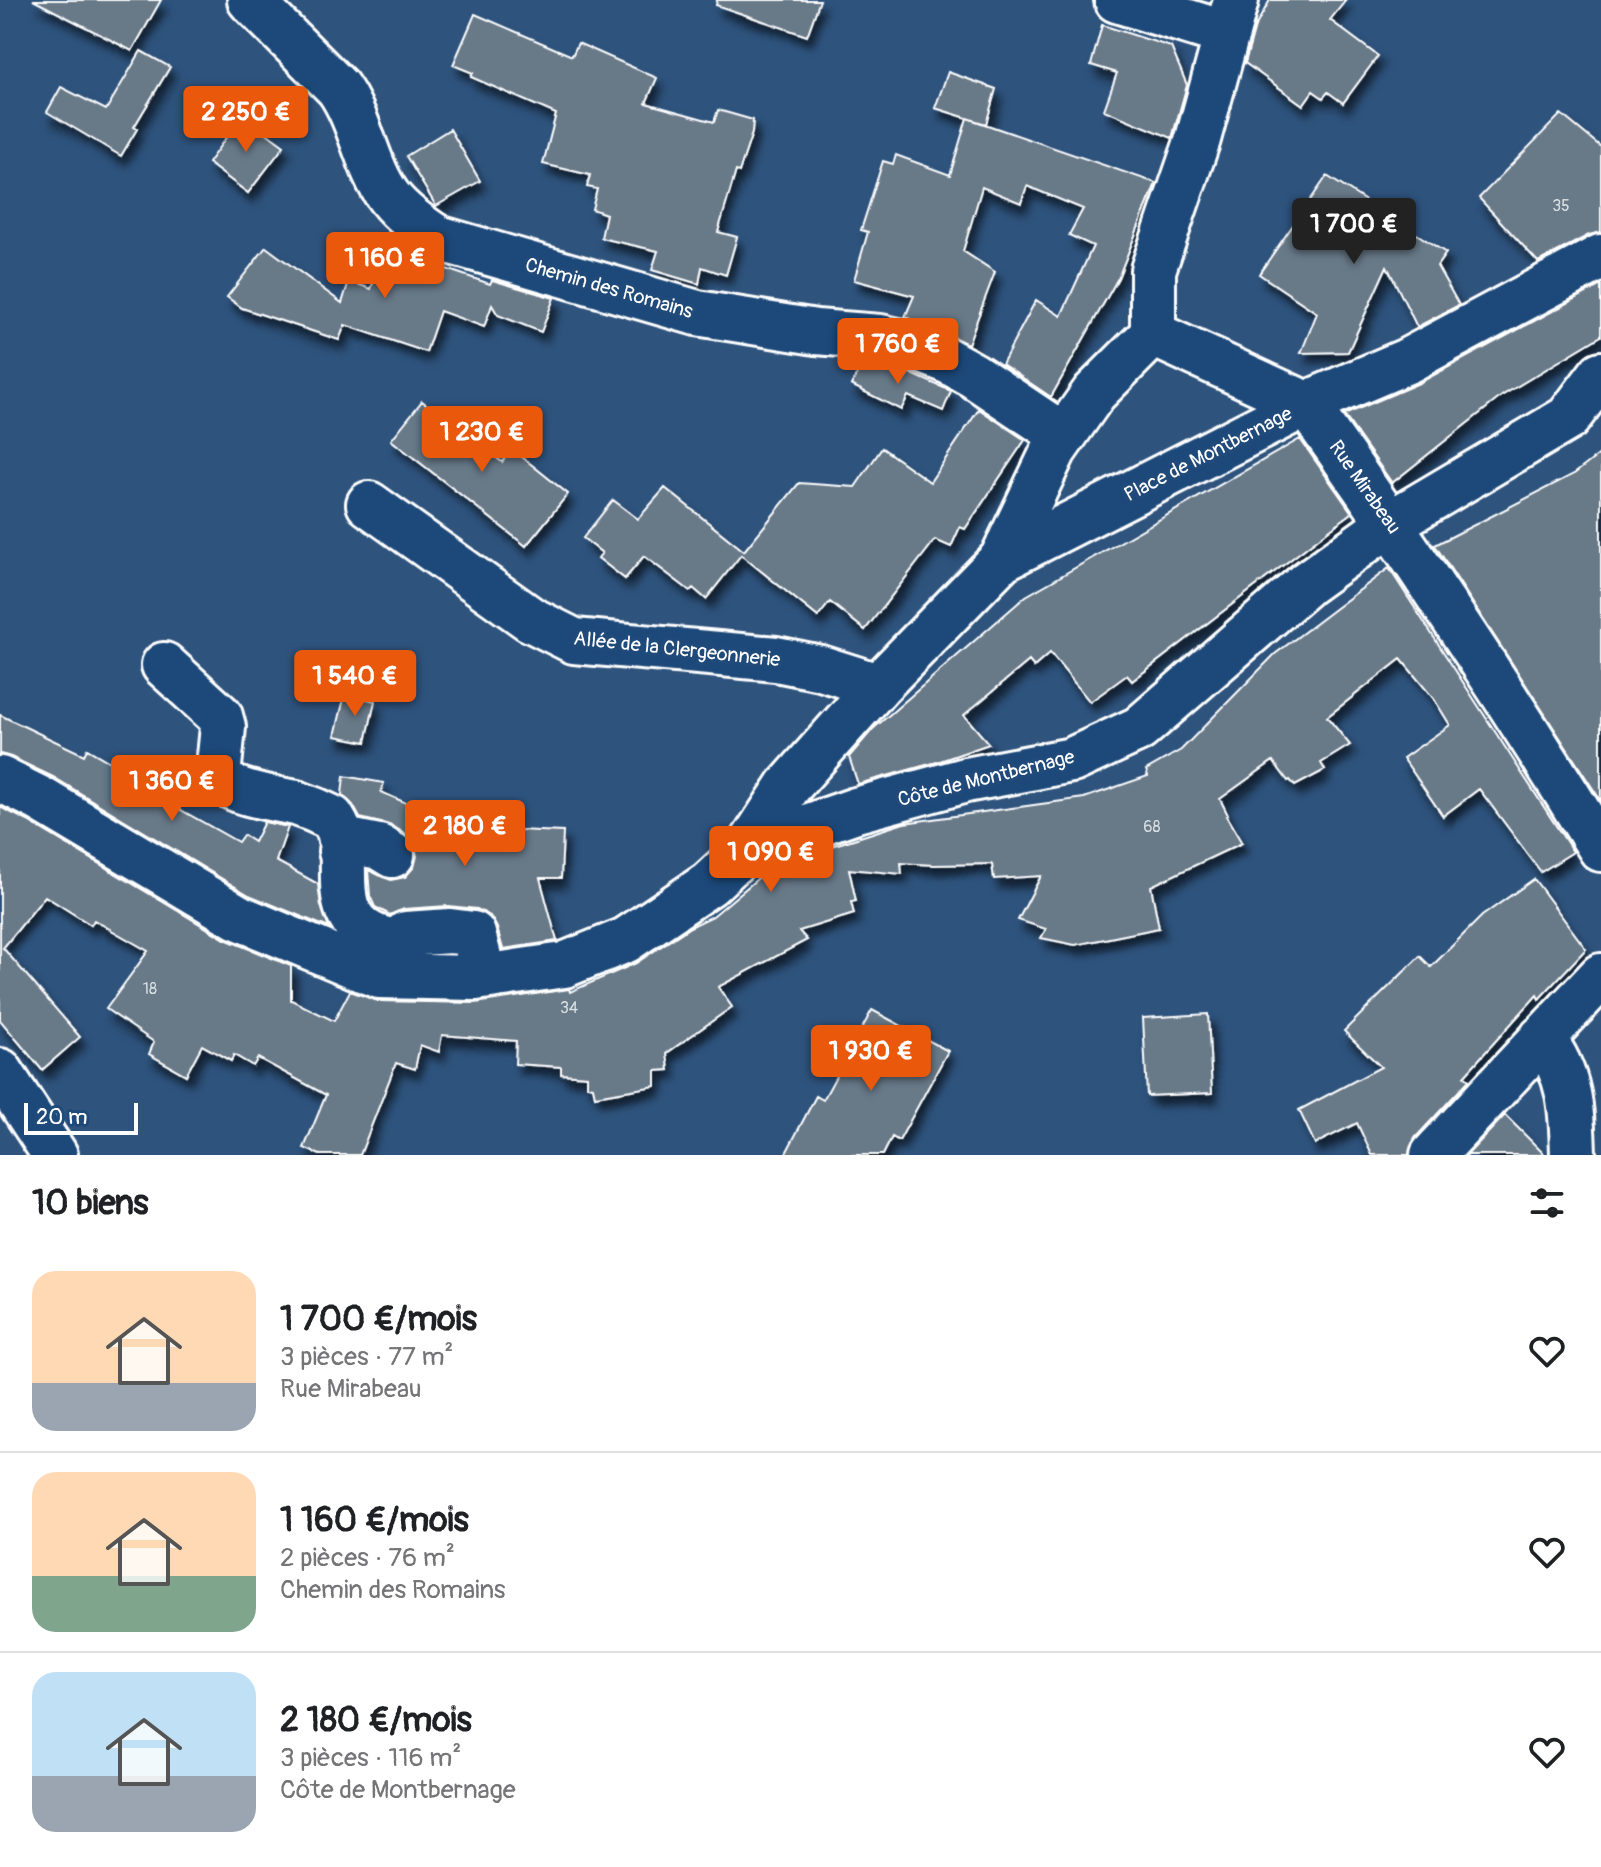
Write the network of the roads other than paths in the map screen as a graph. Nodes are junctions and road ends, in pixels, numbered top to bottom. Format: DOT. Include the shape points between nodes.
graph roads {
  1 [pos="250,0"];
  2 [pos="1117,0"];
  3 [pos="1231,17"];
  4 [pos="1601,257"];
  5 [pos="1153,334"];
  6 [pos="1601,374"];
  7 [pos="1306,404"];
  8 [pos="1064,436"];
  9 [pos="369,504"];
  10 [pos="1389,524"];
  11 [pos="1002,559"];
  12 [pos="164,665"];
  13 [pos="878,686"];
  14 [pos="0,779"];
  15 [pos="337,817"];
  16 [pos="749,847"];
  17 [pos="1601,849"];
  18 [pos="392,855"];
  19 [pos="484,976"];
  20 [pos="1601,976"];
  21 [pos="1542,1038"];
  22 [pos="0,1071"];
  23 [pos="55,1155"];
  24 [pos="1433,1155"];
  25 [pos="1573,1155"];
  1 -- 8 [label="street, Chemin des Romains" via="338,88 388,196 438,238 697,313 898,341 973,375"];
  2 -- 3 [label="street"];
  3 -- 5 [label="street" via="1198,139 1153,270"];
  4 -- 7 [label="street" via="1407,361"];
  5 -- 7 [label="street, Place de Montbernage"];
  5 -- 8 [label="street, Place de Montbernage" via="1094,393"];
  6 -- 10 [label="street, Côte de Montbernage" via="1568,418"];
  7 -- 10 [label="street, Rue Mirabeau"];
  7 -- 11 [label="street, Place de Montbernage"];
  8 -- 11 [label="street, Place de Montbernage"];
  9 -- 13 [label="street, Allée de la Clergeonnerie" via="530,619 574,641 798,662"];
  10 -- 16 [label="street, Côte de Montbernage" via="1307,583 1139,729 1072,760 856,810"];
  10 -- 17 [label="street, Rue Mirabeau" via="1525,724"];
  11 -- 13 [label="street, Place de Montbernage"];
  12 -- 15 [label="street" via="220,716 221,782"];
  13 -- 16 [label="street, Place de Montbernage" via="788,787"];
  14 -- 19 [label="street, Côte de Montbernage" via="238,917 379,976"];
  15 -- 18 [label="street" via="349,841"];
  15 -- 19 [label="street" via="345,899 359,926 401,943 406,934 473,934"];
  16 -- 19 [label="street, Côte de Montbernage" via="709,884 626,940 564,965"];
  20 -- 21 [label="street"];
  21 -- 24 [label="street"];
  21 -- 25 [label="street" via="1567,1082"];
  22 -- 23 [label="street"];
}
